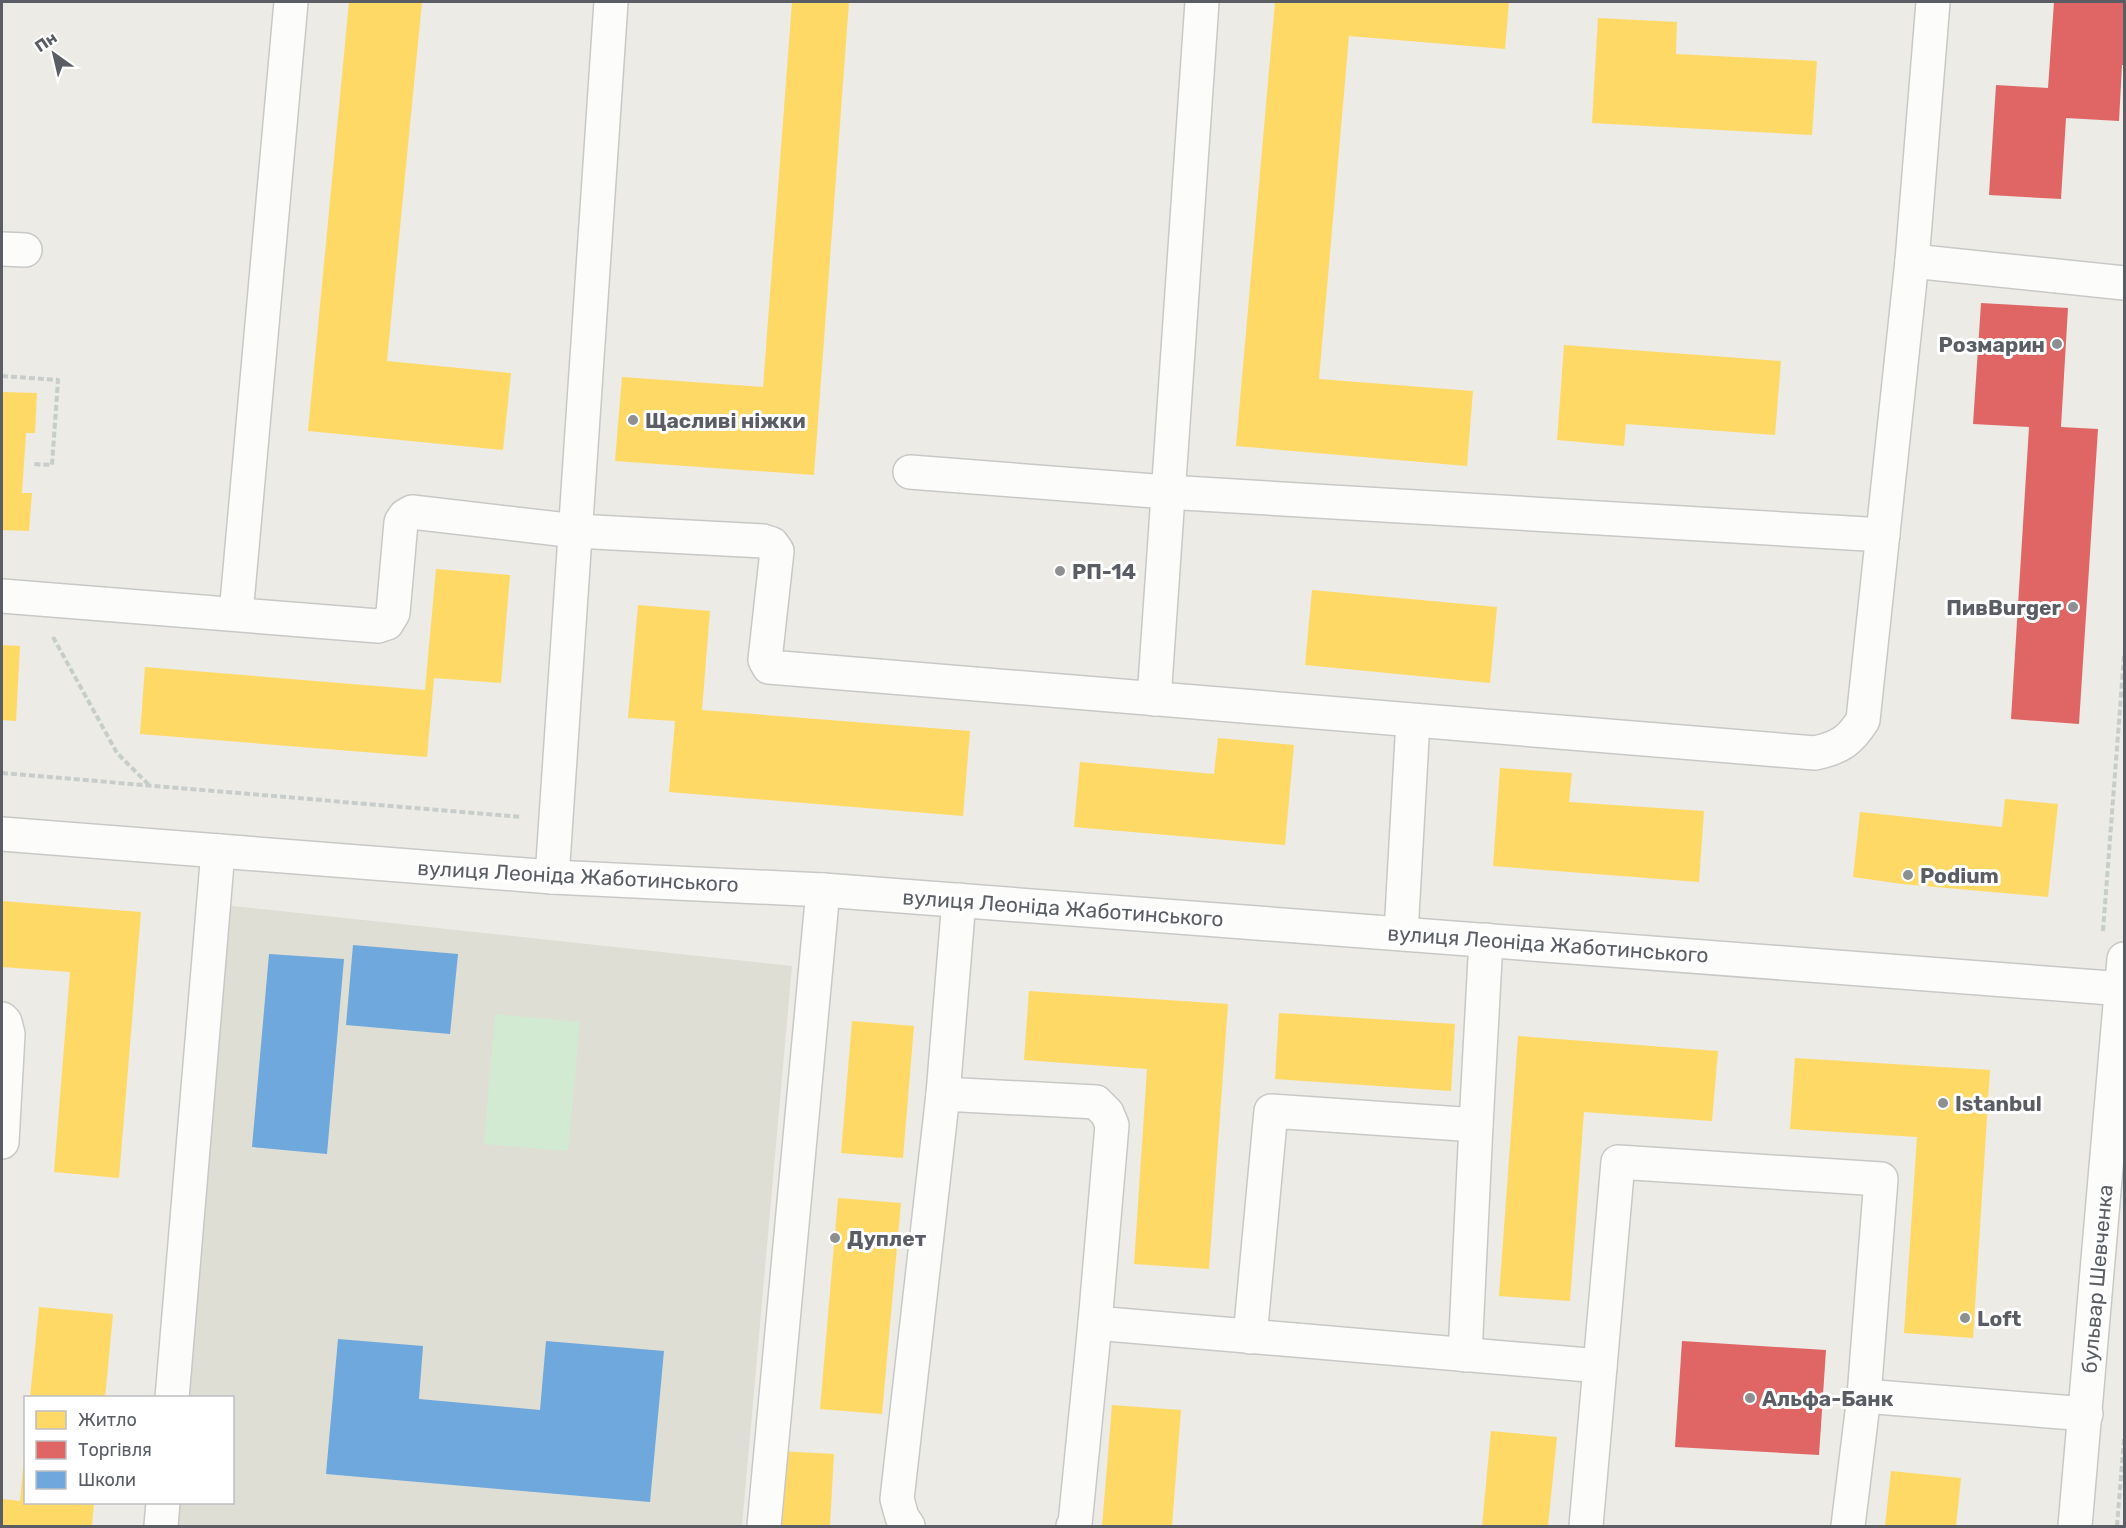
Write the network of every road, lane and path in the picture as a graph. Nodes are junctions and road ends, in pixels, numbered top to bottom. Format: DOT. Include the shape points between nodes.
graph roads {
  1 [pos="291,2"];
  2 [pos="611,2"];
  3 [pos="1202,2"];
  4 [pos="1933,2"];
  5 [pos="1912,261"];
  6 [pos="2124,283"];
  7 [pos="2,376"];
  8 [pos="33,464"];
  9 [pos="910,472"];
  10 [pos="1167,492"];
  11 [pos="576,531"];
  12 [pos="1883,535"];
  13 [pos="16,597"];
  14 [pos="236,614"];
  15 [pos="2124,656"];
  16 [pos="1154,699"];
  17 [pos="1413,721"];
  18 [pos="2,773"];
  19 [pos="150,785"];
  20 [pos="556,820"];
  21 [pos="2,834"];
  22 [pos="218,851"];
  23 [pos="552,878"];
  24 [pos="823,890"];
  25 [pos="959,900"];
  26 [pos="1401,933"];
  27 [pos="1486,940"];
  28 [pos="2118,981"];
  29 [pos="2,1019"];
  30 [pos="943,1094"];
  31 [pos="1476,1125"];
  32 [pos="2,1142"];
  33 [pos="1095,1323"];
  34 [pos="1250,1338"];
  35 [pos="1465,1355"];
  36 [pos="1600,1366"];
  37 [pos="172,1396"];
  38 [pos="1864,1396"];
  39 [pos="2086,1414"];
  40 [pos="2124,1440"];
  41 [pos="163,1504"];
  42 [pos="161,1527"];
  43 [pos="764,1527"];
  44 [pos="908,1527"];
  45 [pos="1073,1527"];
  46 [pos="1586,1527"];
  47 [pos="1848,1527"];
  48 [pos="2074,1527"];
  49 [pos="2116,1527"];
  1 -- 14 [label="street"];
  2 -- 11 [label="street"];
  3 -- 10 [label="street"];
  4 -- 5 [label="street"];
  5 -- 6 [label="street"];
  5 -- 12 [label="street"];
  7 -- 8 [label="path" via="58,380 52,465"];
  9 -- 10 [label="street"];
  10 -- 12 [label="street"];
  10 -- 16 [label="street"];
  11 -- 14 [label="street" via="411,512 401,522 393,613 387,623 378,626"];
  11 -- 16 [label="street" via="772,544 777,551 765,660 769,667"];
  11 -- 20 [label="street"];
  12 -- 17 [label="street" via="1863,720 1853,736 1828,750 1815,753"];
  13 -- 14 [label="street"];
  13 -- 19 [label="path" via="117,753"];
  15 -- 28 [label="path"];
  16 -- 17 [label="street"];
  17 -- 26 [label="street"];
  18 -- 19 [label="path"];
  19 -- 20 [label="path"];
  20 -- 23 [label="street"];
  21 -- 22 [label="street, вулиця Леоніда Жаботинського"];
  22 -- 23 [label="street, вулиця Леоніда Жаботинського"];
  22 -- 37 [label="street"];
  23 -- 24 [label="street, вулиця Леоніда Жаботинського"];
  24 -- 25 [label="street, вулиця Леоніда Жаботинського"];
  24 -- 43 [label="street"];
  25 -- 26 [label="street, вулиця Леоніда Жаботинського"];
  25 -- 30 [label="street"];
  26 -- 27 [label="street, вулиця Леоніда Жаботинського"];
  27 -- 28 [label="street, вулиця Леоніда Жаботинського"];
  27 -- 31 [label="street"];
  28 -- 39 [label="street, бульвар Шевченка"];
  29 -- 32 [label="street" via="8,1034"];
  30 -- 33 [label="street" via="1096,1102 1107,1113 1112,1125"];
  30 -- 44 [label="street" via="897,1499"];
  31 -- 34 [label="street" via="1271,1111"];
  31 -- 35 [label="street"];
  33 -- 34 [label="street"];
  33 -- 45 [label="street"];
  34 -- 35 [label="street"];
  35 -- 36 [label="street"];
  36 -- 38 [label="street" via="1618,1162 1881,1179"];
  36 -- 46 [label="street"];
  38 -- 39 [label="street"];
  38 -- 47 [label="street"];
  39 -- 48 [label="street, бульвар Шевченка"];
  40 -- 49 [label="path"];
  41 -- 42 [label="street"];
}
